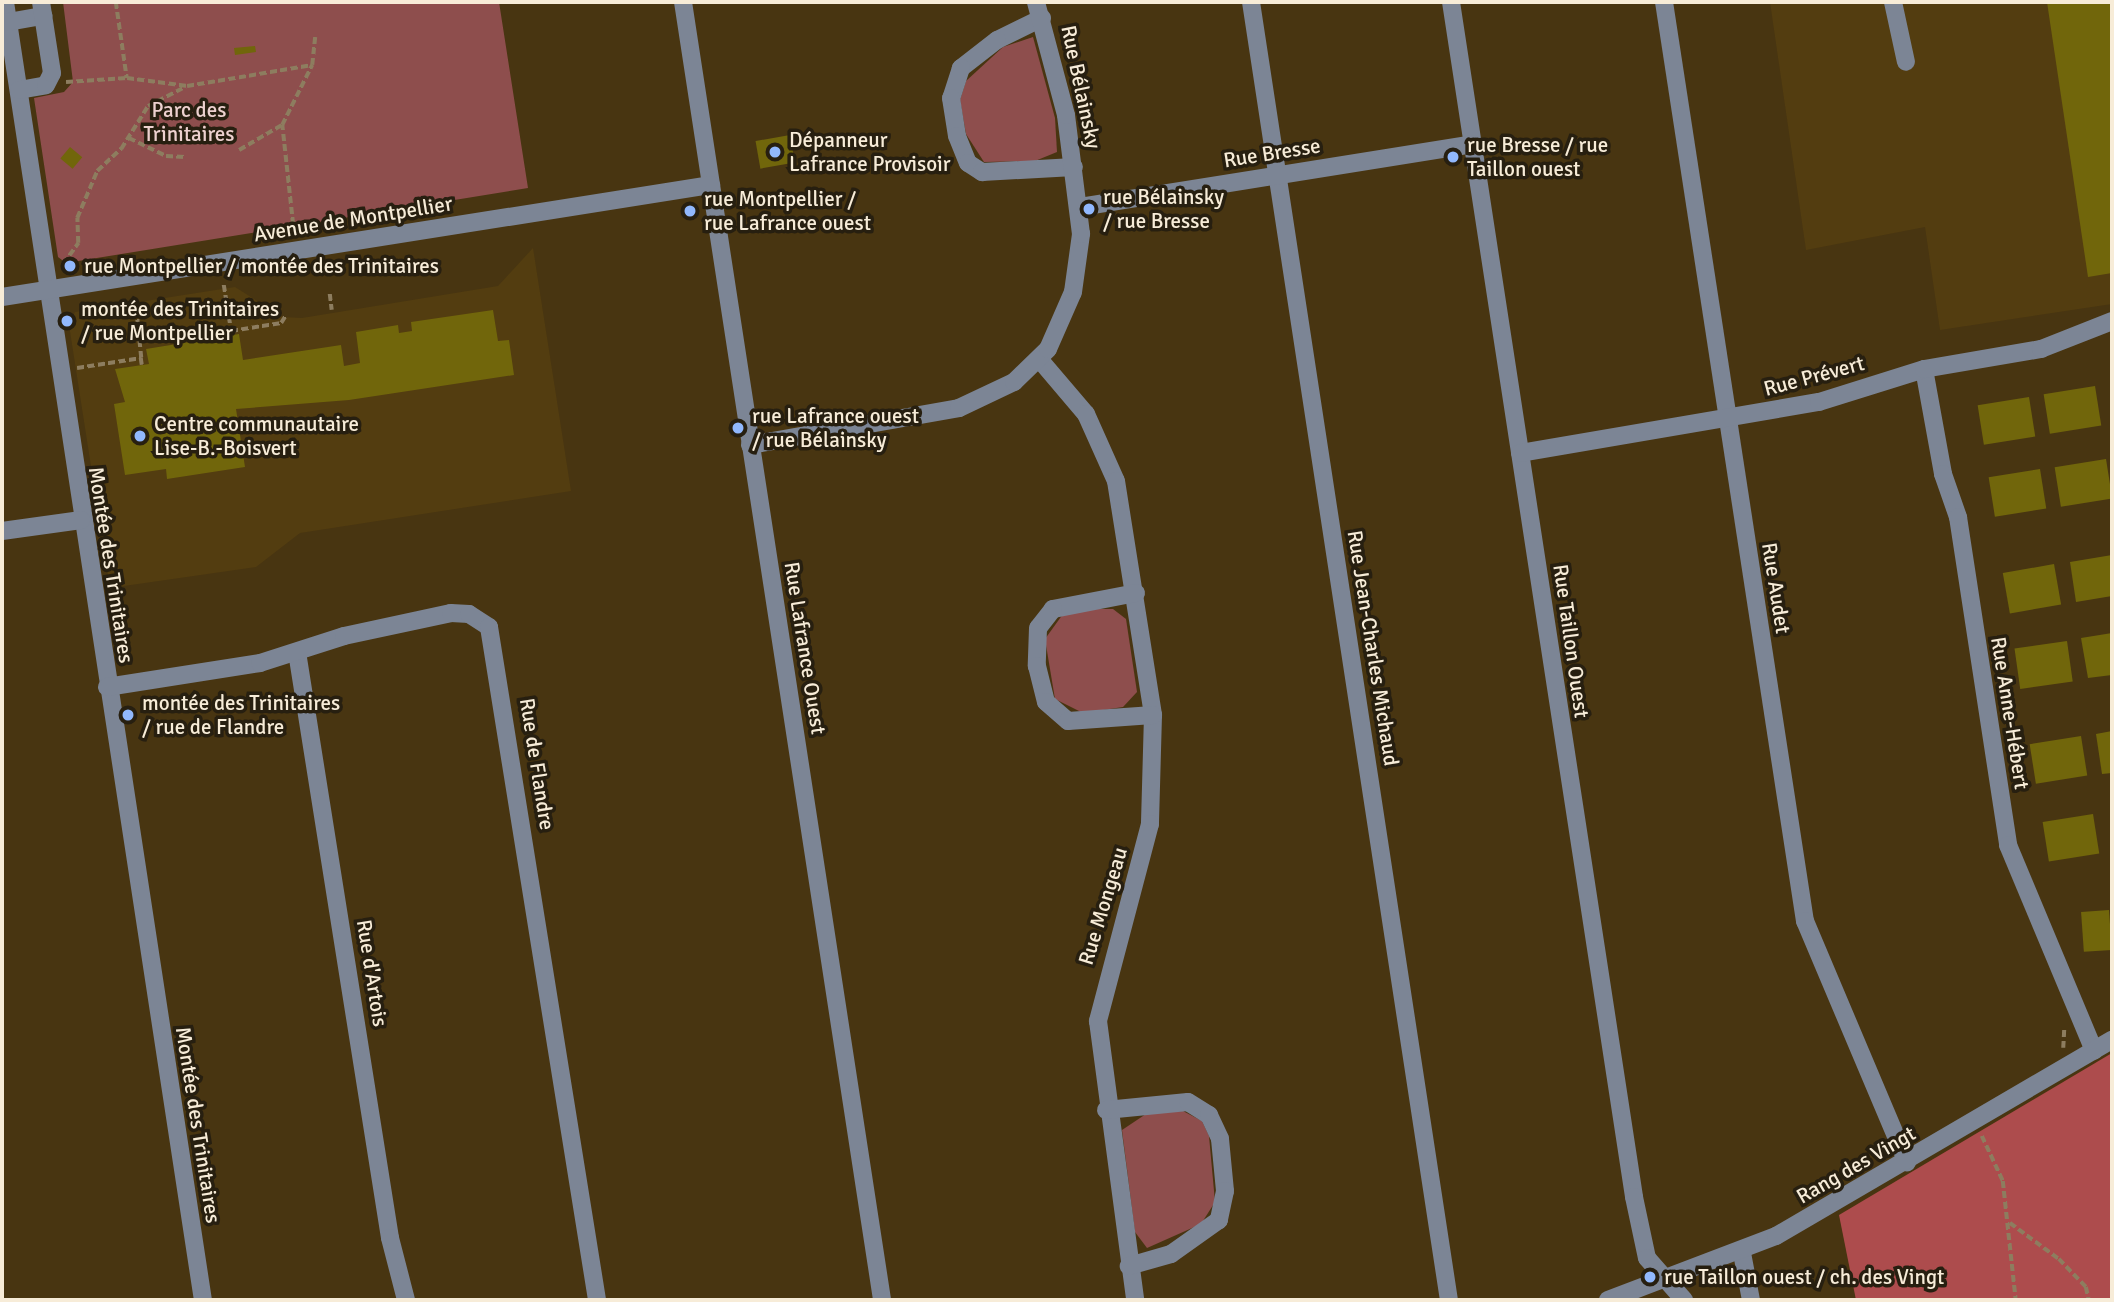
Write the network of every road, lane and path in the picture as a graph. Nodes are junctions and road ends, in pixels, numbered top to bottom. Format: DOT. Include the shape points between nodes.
graph roads {
  1 [pos="5,2"];
  2 [pos="116,2"];
  3 [pos="683,2"];
  4 [pos="1251,2"];
  5 [pos="1451,2"];
  6 [pos="1664,2"];
  7 [pos="1892,2"];
  8 [pos="42,9"];
  9 [pos="1039,10"];
  10 [pos="8,22"];
  11 [pos="315,37"];
  12 [pos="1906,62"];
  13 [pos="312,65"];
  14 [pos="127,78"];
  15 [pos="50,80"];
  16 [pos="187,86"];
  17 [pos="19,90"];
  18 [pos="282,125"];
  19 [pos="129,138"];
  20 [pos="1472,144"];
  21 [pos="239,150"];
  22 [pos="185,157"];
  23 [pos="1074,167"];
  24 [pos="1278,175"];
  25 [pos="711,185"];
  26 [pos="1080,207"];
  27 [pos="297,251"];
  28 [pos="63,264"];
  29 [pos="224,285"];
  30 [pos="49,290"];
  31 [pos="330,294"];
  32 [pos="2,297"];
  33 [pos="135,299"];
  34 [pos="332,310"];
  35 [pos="286,315"];
  36 [pos="2112,321"];
  37 [pos="141,358"];
  38 [pos="1040,360"];
  39 [pos="142,365"];
  40 [pos="74,368"];
  41 [pos="1924,369"];
  42 [pos="1727,419"];
  43 [pos="750,445"];
  44 [pos="1520,453"];
  45 [pos="80,520"];
  46 [pos="2,531"];
  47 [pos="1136,593"];
  48 [pos="297,652"];
  49 [pos="107,687"];
  50 [pos="1153,715"];
  51 [pos="2112,1041"];
  52 [pos="2094,1051"];
  53 [pos="1106,1110"];
  54 [pos="1974,1122"];
  55 [pos="1907,1162"];
  56 [pos="2010,1222"];
  57 [pos="1742,1253"];
  58 [pos="1129,1266"];
  59 [pos="1663,1282"];
  60 [pos="203,1300"];
  61 [pos="406,1300"];
  62 [pos="597,1300"];
  63 [pos="882,1300"];
  64 [pos="1135,1300"];
  65 [pos="1449,1300"];
  66 [pos="1608,1300"];
  67 [pos="1684,1300"];
  68 [pos="1751,1300"];
  69 [pos="2016,1300"];
  70 [pos="2089,1300"];
  1 -- 10 [label="street, Montée des Trinitaires"];
  2 -- 14 [label="path"];
  3 -- 25 [label="street, Rue Lafrance Ouest"];
  4 -- 24 [label="street, Rue Jean-Charles Michaud"];
  5 -- 20 [label="street, Rue Taillon Ouest"];
  6 -- 42 [label="street, Rue Audet"];
  7 -- 12 [label="street"];
  8 -- 10 [label="street"];
  8 -- 15 [label="street"];
  9 -- 23 [label="street, Rue Bélainsky"];
  9 -- 23 [label="street, Rue Bélainsky" via="961,68 951,98 957,136 965,158 982,172"];
  10 -- 17 [label="street, Montée des Trinitaires"];
  11 -- 13 [label="path"];
  13 -- 16 [label="path"];
  13 -- 18 [label="path"];
  14 -- 15 [label="path"];
  14 -- 16 [label="path"];
  15 -- 17 [label="street"];
  16 -- 19 [label="path" via="148,106"];
  17 -- 30 [label="street, Montée des Trinitaires"];
  18 -- 21 [label="path"];
  18 -- 27 [label="path"];
  19 -- 22 [label="path" via="166,156"];
  19 -- 28 [label="path" via="86,191 77,219 78,243"];
  20 -- 24 [label="street, Rue Bresse"];
  20 -- 44 [label="street, Rue Taillon Ouest"];
  23 -- 26 [label="street, Rue Bélainsky"];
  24 -- 26 [label="street, Rue Bresse"];
  24 -- 65 [label="street, Rue Jean-Charles Michaud"];
  25 -- 27 [label="street, Avenue de Montpellier"];
  25 -- 43 [label="street, Rue Lafrance Ouest"];
  26 -- 38 [label="street, Rue Bélainsky" via="1073,292"];
  27 -- 30 [label="street, Avenue de Montpellier"];
  29 -- 35 [label="path" via="231,333 281,323"];
  30 -- 32 [label="street, Avenue de Montpellier"];
  30 -- 45 [label="street, Montée des Trinitaires"];
  31 -- 34 [label="path"];
  33 -- 37 [label="path"];
  36 -- 41 [label="street, Rue Prévert" via="2027,353"];
  37 -- 39 [label="path"];
  37 -- 40 [label="path"];
  38 -- 43 [label="street, Rue Bélainsky" via="1014,382 959,408"];
  38 -- 47 [label="street, Rue Mongeau" via="1073,394 1107,457"];
  41 -- 42 [label="street, Rue Prévert" via="1830,399"];
  41 -- 52 [label="street, Rue Anne-Hébert" via="1943,474 1958,517 2008,845"];
  42 -- 44 [label="street, Rue Prévert"];
  42 -- 55 [label="street, Rue Audet" via="1805,921"];
  43 -- 63 [label="street, Rue Lafrance Ouest"];
  44 -- 59 [label="street, Rue Taillon Ouest" via="1634,1197 1647,1258"];
  45 -- 46 [label="street"];
  45 -- 49 [label="street, Montée des Trinitaires"];
  47 -- 50 [label="street, Rue Mongeau"];
  47 -- 50 [label="street" via="1053,609 1038,628 1037,666 1046,702 1068,721"];
  48 -- 49 [label="street, Rue de Flandre"];
  48 -- 61 [label="street, Rue d'Artois" via="390,1238"];
  48 -- 62 [label="street, Rue de Flandre" via="457,612 480,619 494,638"];
  49 -- 60 [label="street, Montée des Trinitaires"];
  50 -- 53 [label="street, Rue Mongeau" via="1150,824 1099,1008"];
  51 -- 52 [label="street, Rang des Vingt"];
  52 -- 54 [label="street, Rang des Vingt"];
  53 -- 58 [label="street, Rue Mongeau"];
  53 -- 58 [label="street" via="1188,1102 1209,1115 1220,1139 1225,1191 1216,1224 1171,1254"];
  54 -- 55 [label="street, Rang des Vingt"];
  54 -- 56 [label="path" via="2003,1181"];
  55 -- 57 [label="street, Rang des Vingt"];
  56 -- 69 [label="path"];
  56 -- 70 [label="path" via="2059,1259 2086,1287"];
  57 -- 59 [label="street, Rang des Vingt"];
  57 -- 68 [label="street"];
  58 -- 64 [label="street, Rue Mongeau"];
  59 -- 66 [label="street, Rang des Vingt"];
  59 -- 67 [label="street, Rue Taillon Ouest"];
}
